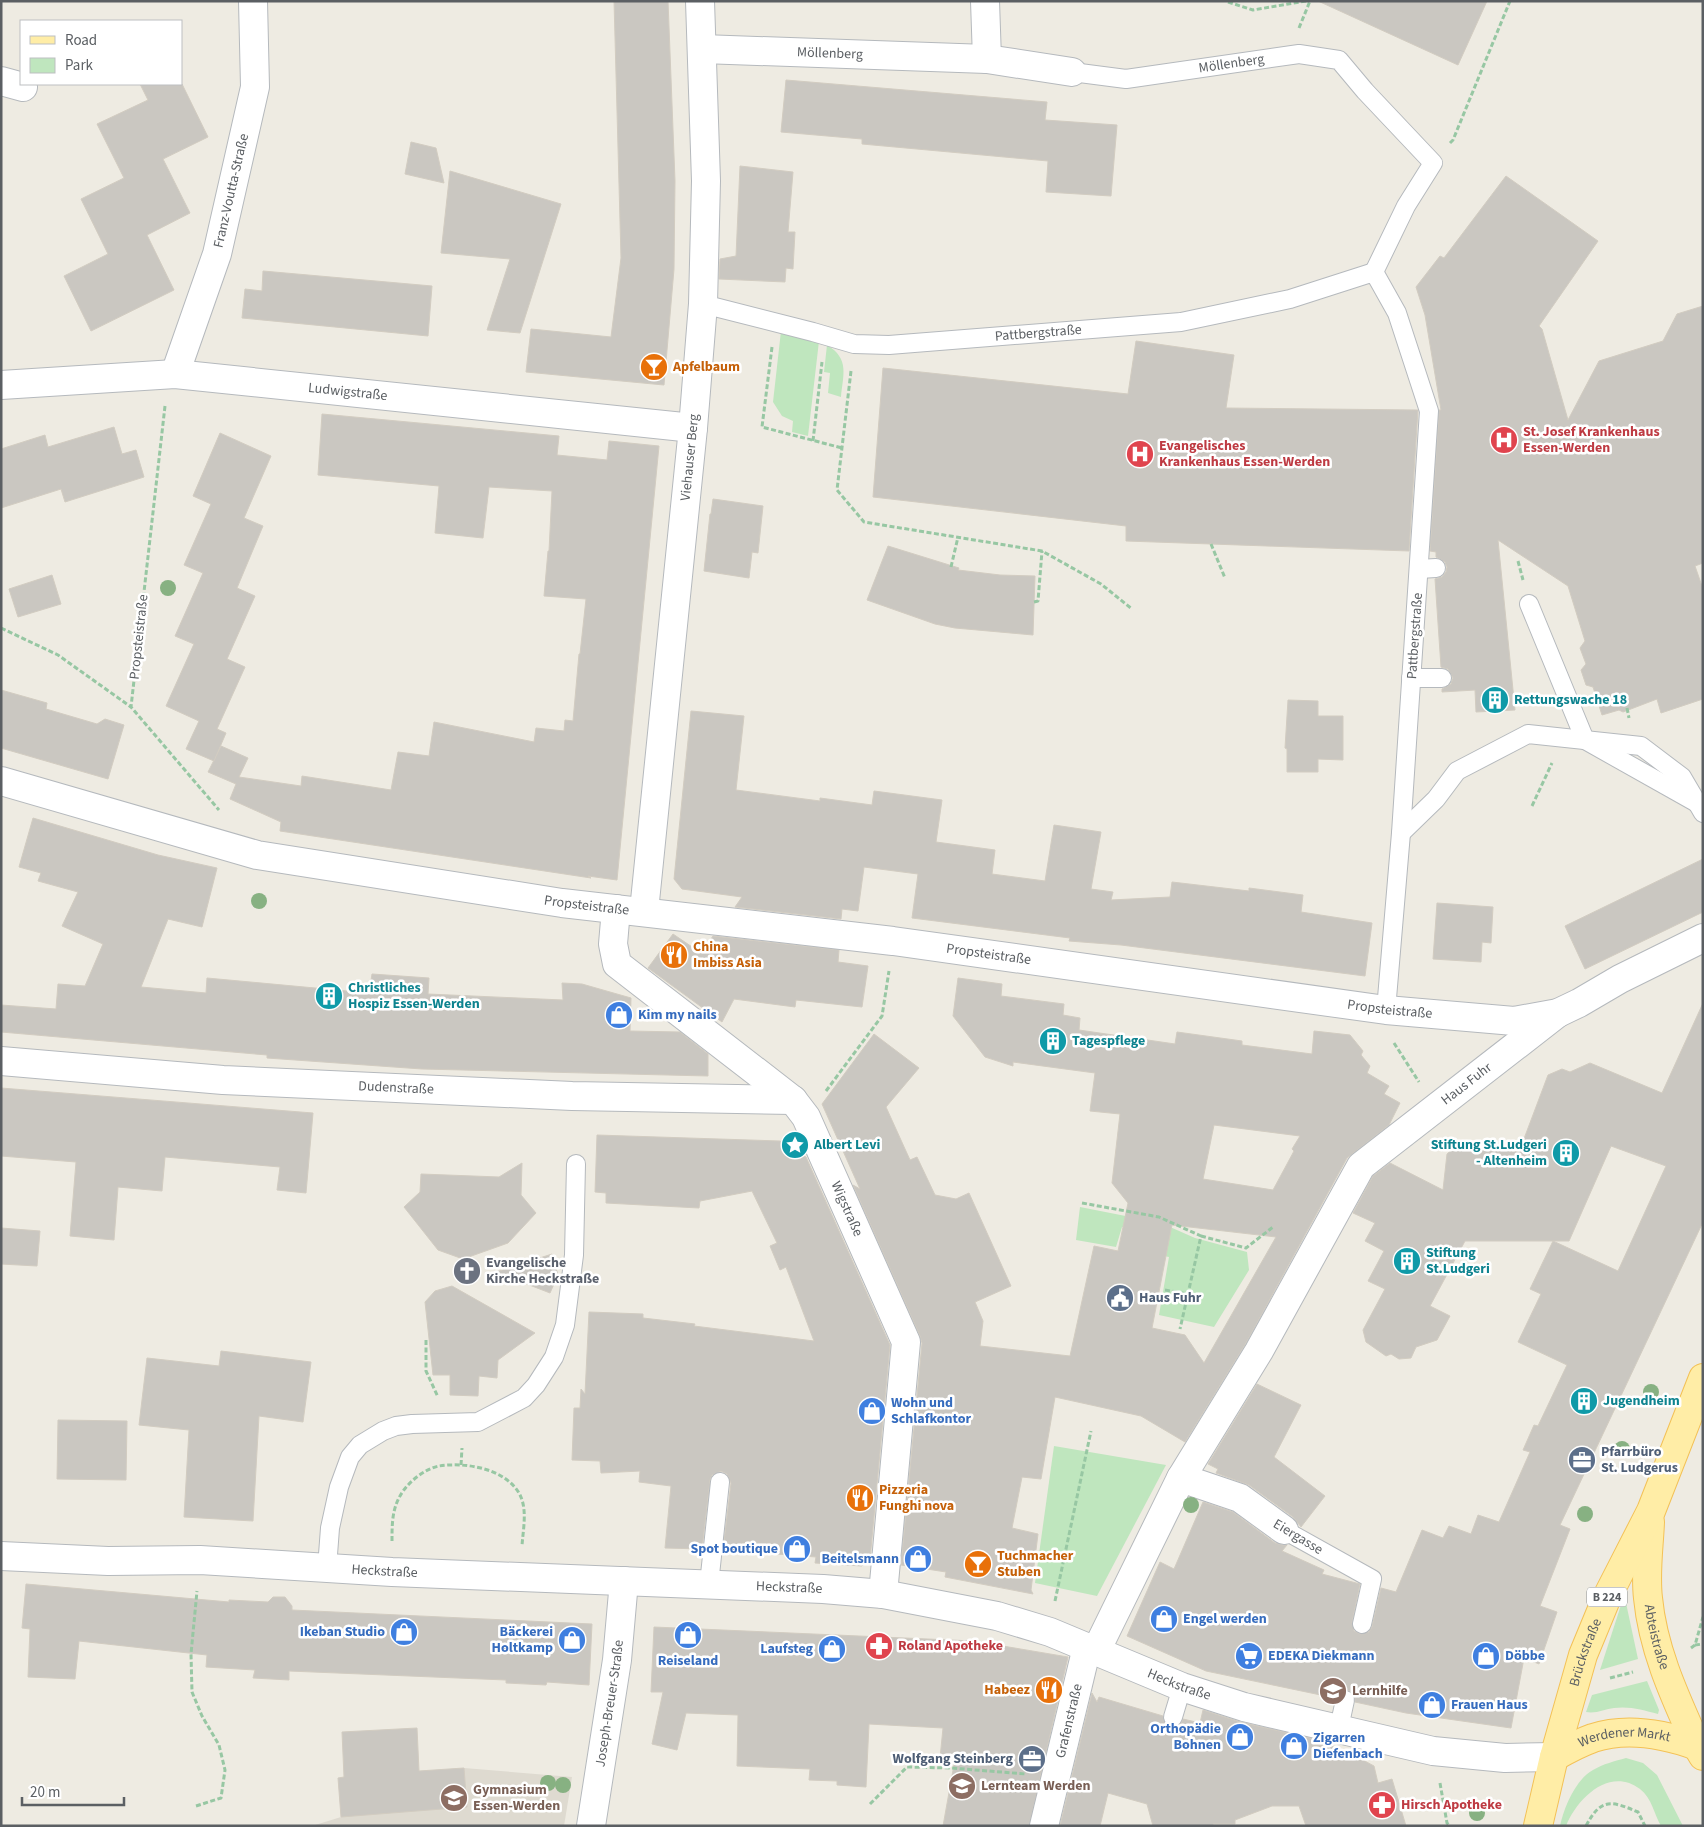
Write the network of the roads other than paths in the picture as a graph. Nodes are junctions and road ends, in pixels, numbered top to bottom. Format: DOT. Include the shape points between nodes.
graph roads {
  1 [pos="253,1"];
  2 [pos="700,1"];
  3 [pos="986,1"];
  4 [pos="702,49"];
  5 [pos="987,59"];
  6 [pos="1072,72"];
  7 [pos="1374,272"];
  8 [pos="703,304"];
  9 [pos="175,374"];
  10 [pos="1,385"];
  11 [pos="693,428"];
  12 [pos="1529,604"];
  13 [pos="1412,678"];
  14 [pos="1442,678"];
  15 [pos="1585,740"];
  16 [pos="1,781"];
  17 [pos="1700,808"];
  18 [pos="1400,833"];
  19 [pos="616,909"];
  20 [pos="644,911"];
  21 [pos="1703,938"];
  22 [pos="1386,1010"];
  23 [pos="1558,1013"];
  24 [pos="1,1061"];
  25 [pos="799,1108"];
  26 [pos="576,1164"];
  27 [pos="1703,1378"];
  28 [pos="1181,1478"];
  29 [pos="720,1482"];
  30 [pos="1651,1511"];
  31 [pos="1284,1530"];
  32 [pos="1,1556"];
  33 [pos="328,1568"];
  34 [pos="624,1581"];
  35 [pos="709,1584"];
  36 [pos="883,1594"];
  37 [pos="1362,1624"];
  38 [pos="1092,1649"];
  39 [pos="1182,1687"];
  40 [pos="1345,1700"];
  41 [pos="1172,1717"];
  42 [pos="1338,1728"];
  43 [pos="1700,1751"];
  44 [pos="1554,1756"];
  45 [pos="591,1826"];
  46 [pos="1044,1826"];
  47 [pos="1538,1826"];
  1 -- 9 [label="street, Franz-Voutta-Straße" via="256,87 217,254"];
  2 -- 4 [label="street, Viehauser Berg"];
  3 -- 5 [label="street"];
  4 -- 5 [label="street, Möllenberg"];
  4 -- 8 [label="street, Viehauser Berg" via="706,181"];
  5 -- 6 [label="street, Möllenberg"];
  6 -- 7 [label="lane, Möllenberg" via="1126,80 1299,54 1339,60 1433,163 1406,206"];
  7 -- 8 [label="lane, Pattbergstraße" via="1290,299 1181,322 889,345 854,344"];
  7 -- 13 [label="lane, Pattbergstraße" via="1396,313 1429,411 1427,568"];
  8 -- 11 [label="street, Viehauser Berg"];
  9 -- 10 [label="street, Ludwigstraße"];
  9 -- 11 [label="street, Ludwigstraße"];
  11 -- 20 [label="street, Viehauser Berg"];
  12 -- 15 [label="lane"];
  13 -- 14 [label="lane"];
  13 -- 18 [label="lane, Pattbergstraße"];
  15 -- 17 [label="lane" via="1641,746 1682,777"];
  15 -- 18 [label="lane" via="1528,734 1457,771 1436,799"];
  16 -- 19 [label="street, Propsteistraße" via="258,855"];
  18 -- 22 [label="lane, Pattbergstraße"];
  19 -- 20 [label="street, Propsteistraße"];
  19 -- 25 [label="street, Wigstraße" via="613,944 618,964"];
  20 -- 22 [label="street, Propsteistraße" via="893,941"];
  21 -- 23 [label="street, Propsteistraße"];
  22 -- 23 [label="street, Propsteistraße" via="1514,1021"];
  23 -- 28 [label="street, Haus Fuhr" via="1361,1166 1258,1351"];
  24 -- 25 [label="street, Dudenstraße" via="223,1080"];
  25 -- 36 [label="street, Wigstraße" via="906,1342"];
  26 -- 33 [label="lane" via="574,1255 565,1326 554,1357 524,1398 478,1422 396,1426 360,1445 350,1457 339,1487 330,1528"];
  27 -- 30 [label="main road, Brückstraße / B 224"];
  28 -- 31 [label="street, Eiergasse" via="1240,1498"];
  28 -- 38 [label="street, Haus Fuhr"];
  29 -- 35 [label="lane"];
  30 -- 43 [label="main road, Abteistraße / B 224" via="1648,1598 1662,1664"];
  30 -- 44 [label="main road, Brückstraße / B 224" via="1607,1597 1583,1655"];
  31 -- 37 [label="lane, Eiergasse" via="1372,1579"];
  32 -- 33 [label="street, Heckstraße" via="108,1561 200,1560"];
  33 -- 34 [label="street, Heckstraße"];
  34 -- 35 [label="street, Heckstraße"];
  34 -- 45 [label="street, Joseph-Breuer-Straße" via="617,1660"];
  35 -- 36 [label="street, Heckstraße"];
  36 -- 38 [label="street, Heckstraße" via="997,1616"];
  38 -- 39 [label="street, Heckstraße"];
  38 -- 46 [label="street, Grafenstraße"];
  39 -- 41 [label="lane"];
  39 -- 42 [label="street, Heckstraße" via="1244,1707"];
  40 -- 42 [label="lane"];
  42 -- 44 [label="street, Heckstraße" via="1433,1751 1505,1758"];
  43 -- 44 [label="main road, Werdener Markt" via="1678,1739 1642,1733 1593,1738"];
  44 -- 47 [label="main road, Brückstraße / B 224"];
}
